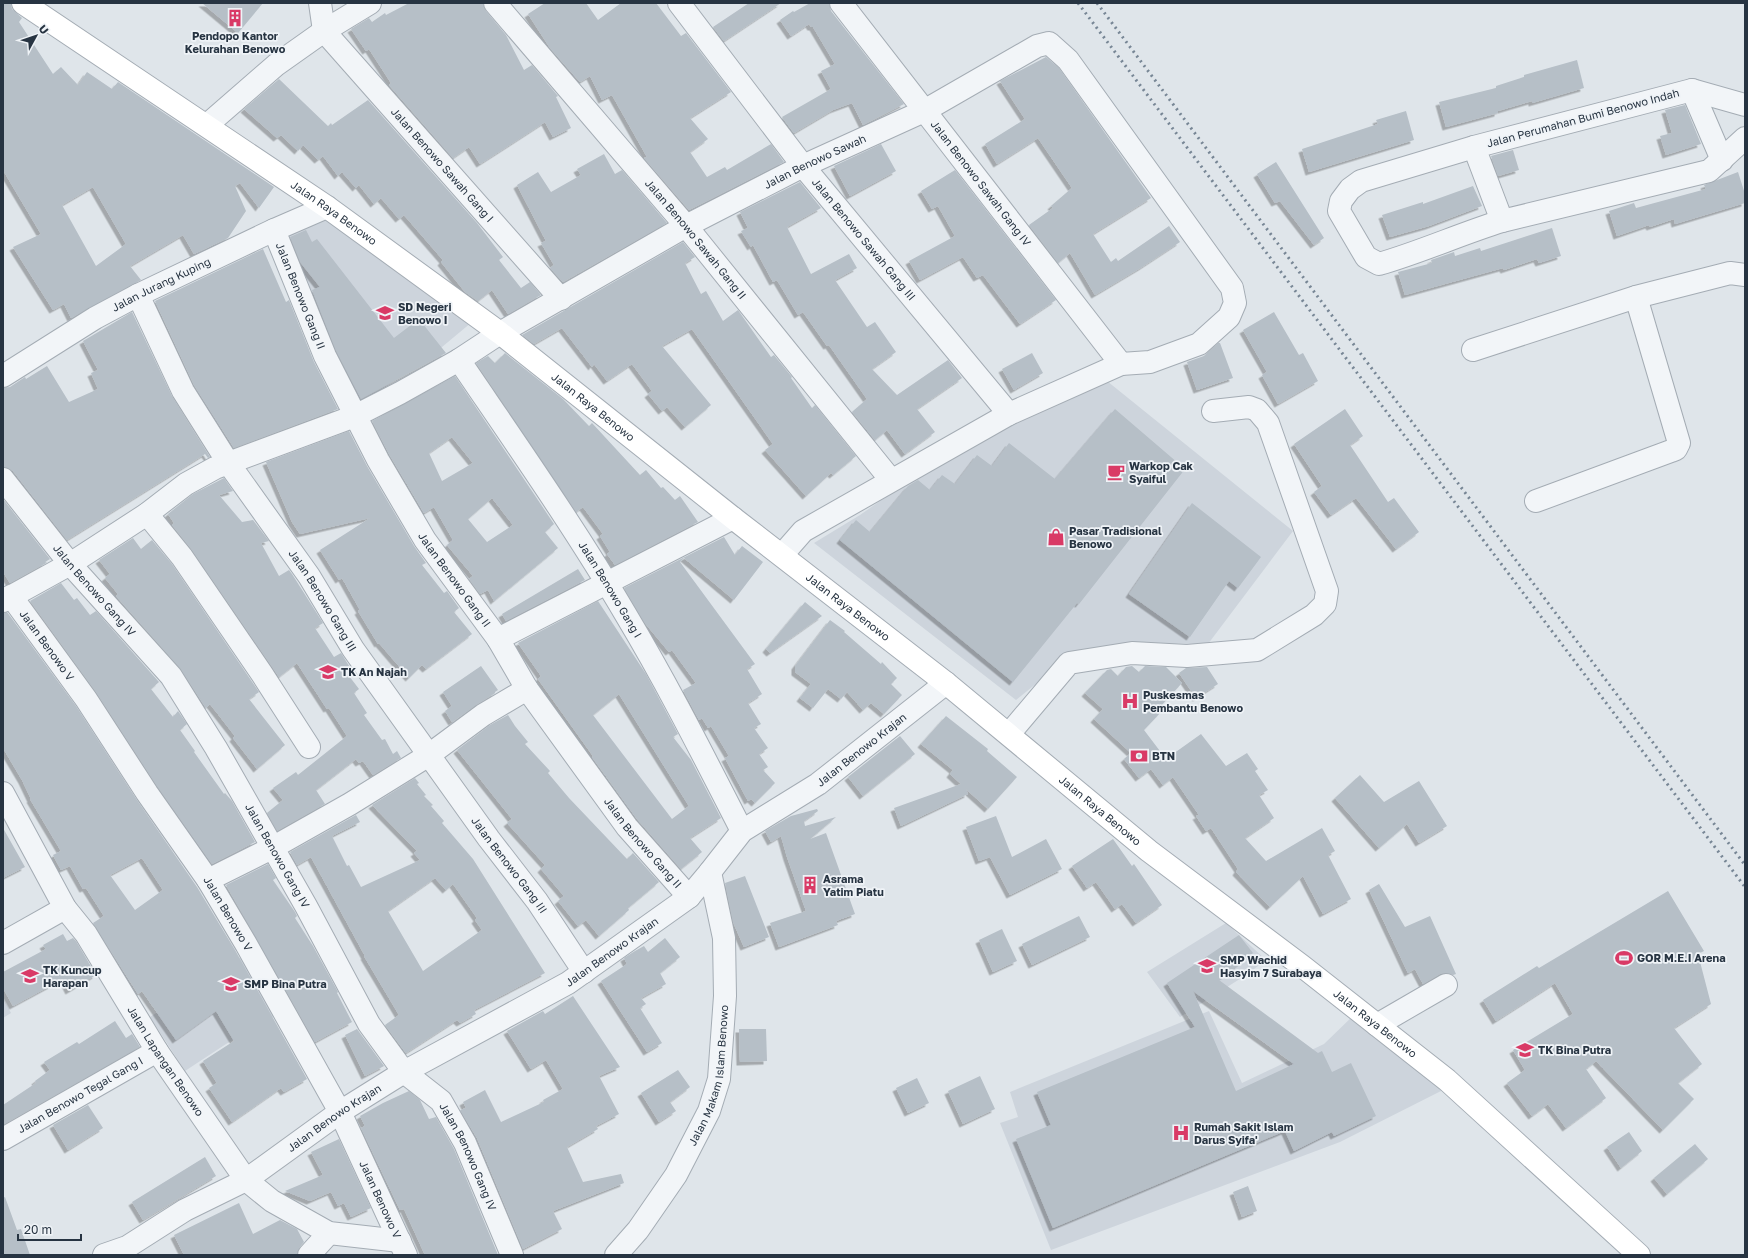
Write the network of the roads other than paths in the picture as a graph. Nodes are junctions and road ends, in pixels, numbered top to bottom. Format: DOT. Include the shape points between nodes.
graph roads {
  1 [pos="23,3"];
  2 [pos="320,3"];
  3 [pos="370,3"];
  4 [pos="496,3"];
  5 [pos="679,3"];
  6 [pos="841,3"];
  7 [pos="324,31"];
  8 [pos="1692,90"];
  9 [pos="1745,104"];
  10 [pos="924,111"];
  11 [pos="207,125"];
  12 [pos="1745,138"];
  13 [pos="1474,146"];
  14 [pos="1722,160"];
  15 [pos="802,166"];
  16 [pos="327,207"];
  17 [pos="1502,221"];
  18 [pos="686,226"];
  19 [pos="274,230"];
  20 [pos="1745,275"];
  21 [pos="138,295"];
  22 [pos="1636,297"];
  23 [pos="561,299"];
  24 [pos="500,333"];
  25 [pos="1473,350"];
  26 [pos="459,360"];
  27 [pos="1121,364"];
  28 [pos="3,376"];
  29 [pos="1213,411"];
  30 [pos="1010,414"];
  31 [pos="355,416"];
  32 [pos="229,464"];
  33 [pos="3,479"];
  34 [pos="891,480"];
  35 [pos="1536,501"];
  36 [pos="147,514"];
  37 [pos="733,518"];
  38 [pos="782,555"];
  39 [pos="70,564"];
  40 [pos="606,583"];
  41 [pos="7,599"];
  42 [pos="498,639"];
  43 [pos="946,683"];
  44 [pos="527,689"];
  45 [pos="1009,734"];
  46 [pos="309,748"];
  47 [pos="429,755"];
  48 [pos="3,793"];
  49 [pos="742,831"];
  50 [pos="272,848"];
  51 [pos="710,872"];
  52 [pos="208,880"];
  53 [pos="689,897"];
  54 [pos="65,908"];
  55 [pos="3,943"];
  56 [pos="584,972"];
  57 [pos="1446,985"];
  58 [pos="1377,1025"];
  59 [pos="157,1051"];
  60 [pos="404,1072"];
  61 [pos="340,1112"];
  62 [pos="3,1139"];
  63 [pos="246,1180"];
  64 [pos="329,1233"];
  65 [pos="403,1248"];
  66 [pos="104,1255"];
  67 [pos="309,1255"];
  68 [pos="512,1255"];
  69 [pos="616,1255"];
  70 [pos="1639,1255"];
  1 -- 11 [label="main road, Jalan Raya Benowo"];
  2 -- 7 [label="street"];
  3 -- 7 [label="street"];
  4 -- 18 [label="street, Jalan Benowo Sawah Gang II"];
  5 -- 15 [label="street, Jalan Benowo Sawah Gang III"];
  6 -- 10 [label="street, Jalan Benowo Sawah Gang IV"];
  7 -- 11 [label="street" via="276,65"];
  7 -- 23 [label="street, Jalan Benowo Sawah Gang I"];
  8 -- 9 [label="street, Jalan Perumahan Bumi Benowo Indah"];
  8 -- 13 [label="street, Jalan Perumahan Bumi Benowo Indah"];
  8 -- 14 [label="street, Jalan Perumahan Bumi Benowo Indah"];
  10 -- 15 [label="street, Jalan Benowo Sawah"];
  10 -- 27 [label="street, Jalan Benowo Sawah Gang IV"];
  10 -- 27 [label="street, Jalan Benowo Sawah" via="1037,46 1049,43 1068,60 1232,288 1234,303 1229,317 1199,344 1150,362"];
  11 -- 16 [label="main road, Jalan Raya Benowo"];
  12 -- 14 [label="street, Jalan Perumahan Bumi Benowo Indah"];
  13 -- 17 [label="street, Jalan Perumahan Bumi Benowo Indah"];
  13 -- 17 [label="street, Jalan Perumahan Bumi Benowo Indah" via="1360,182 1341,201 1339,211 1366,257 1379,264"];
  14 -- 17 [label="street, Jalan Perumahan Bumi Benowo Indah" via="1709,171"];
  15 -- 18 [label="street, Jalan Benowo Sawah"];
  15 -- 30 [label="street, Jalan Benowo Sawah Gang III"];
  16 -- 19 [label="street, Jalan Jurang Kuping"];
  16 -- 24 [label="main road, Jalan Raya Benowo"];
  18 -- 23 [label="street, Jalan Benowo Sawah"];
  18 -- 34 [label="street, Jalan Benowo Sawah Gang II"];
  19 -- 21 [label="street, Jalan Jurang Kuping"];
  19 -- 31 [label="street, Jalan Benowo Gang II" via="325,356"];
  20 -- 22 [label="street" via="1730,273"];
  21 -- 28 [label="street, Jalan Jurang Kuping" via="95,318"];
  21 -- 32 [label="street, Jalan Benowo Gang III" via="183,391"];
  22 -- 25 [label="street"];
  22 -- 35 [label="street" via="1679,443 1671,451"];
  23 -- 24 [label="street, Jalan Benowo Sawah"];
  24 -- 26 [label="street, Jalan Benowo Sawah"];
  24 -- 37 [label="main road, Jalan Raya Benowo"];
  26 -- 31 [label="street, Jalan Benowo Sawah"];
  26 -- 40 [label="street, Jalan Benowo Gang I"];
  27 -- 30 [label="street"];
  29 -- 45 [label="street" via="1249,407 1256,410 1268,423 1327,591 1325,604 1314,615 1257,650 1187,656 1132,653 1069,663"];
  30 -- 34 [label="street"];
  31 -- 32 [label="street, Jalan Benowo Sawah"];
  31 -- 42 [label="street, Jalan Benowo Gang II" via="425,540"];
  32 -- 36 [label="street, Jalan Benowo Sawah" via="215,468 186,484"];
  32 -- 47 [label="street, Jalan Benowo Gang III" via="309,576 353,649"];
  33 -- 39 [label="street, Jalan Benowo Gang IV"];
  34 -- 38 [label="street" via="803,531"];
  36 -- 39 [label="street, Jalan Benowo Sawah"];
  36 -- 46 [label="street" via="182,557"];
  37 -- 38 [label="main road, Jalan Raya Benowo"];
  37 -- 40 [label="street"];
  38 -- 43 [label="main road, Jalan Raya Benowo"];
  39 -- 41 [label="street, Jalan Benowo Sawah"];
  39 -- 50 [label="street, Jalan Benowo Gang IV" via="171,676 216,748"];
  40 -- 42 [label="street"];
  40 -- 49 [label="street, Jalan Benowo Gang I" via="638,636"];
  41 -- 52 [label="street, Jalan Benowo V" via="86,699"];
  42 -- 44 [label="street, Jalan Benowo Gang II"];
  43 -- 45 [label="main road, Jalan Raya Benowo"];
  43 -- 49 [label="street, Jalan Benowo Krajan" via="818,784"];
  44 -- 47 [label="street" via="484,715"];
  44 -- 53 [label="street, Jalan Benowo Gang II" via="627,827"];
  45 -- 58 [label="main road, Jalan Raya Benowo" via="1149,851"];
  47 -- 50 [label="street"];
  47 -- 56 [label="street, Jalan Benowo Gang III" via="537,902"];
  48 -- 54 [label="street, Jalan Lapangan Benowo"];
  49 -- 51 [label="street, Jalan Benowo Krajan"];
  50 -- 52 [label="street"];
  50 -- 60 [label="street, Jalan Benowo Gang IV" via="369,1024"];
  51 -- 53 [label="street, Jalan Benowo Krajan"];
  51 -- 69 [label="street, Jalan Makam Islam Benowo" via="724,938 725,996 719,1079 709,1111 676,1175 638,1230"];
  52 -- 61 [label="street, Jalan Benowo V"];
  53 -- 56 [label="street, Jalan Benowo Krajan"];
  54 -- 55 [label="street"];
  54 -- 59 [label="street, Jalan Lapangan Benowo" via="86,934"];
  56 -- 60 [label="street, Jalan Benowo Krajan"];
  57 -- 58 [label="street"];
  58 -- 70 [label="main road, Jalan Raya Benowo" via="1469,1099"];
  59 -- 62 [label="street, Jalan Benowo Tegal Gang I"];
  59 -- 63 [label="street, Jalan Lapangan Benowo"];
  60 -- 61 [label="street, Jalan Benowo Krajan"];
  60 -- 68 [label="street, Jalan Benowo Gang IV" via="440,1101 465,1143"];
  61 -- 63 [label="street, Jalan Benowo Krajan"];
  61 -- 65 [label="street, Jalan Benowo V"];
  63 -- 64 [label="street, Jalan Lapangan Benowo" via="272,1201"];
  63 -- 66 [label="street, Jalan Benowo Krajan" via="185,1210 127,1247"];
  64 -- 65 [label="street, Jalan Lapangan Benowo"];
  64 -- 67 [label="street"];
}
